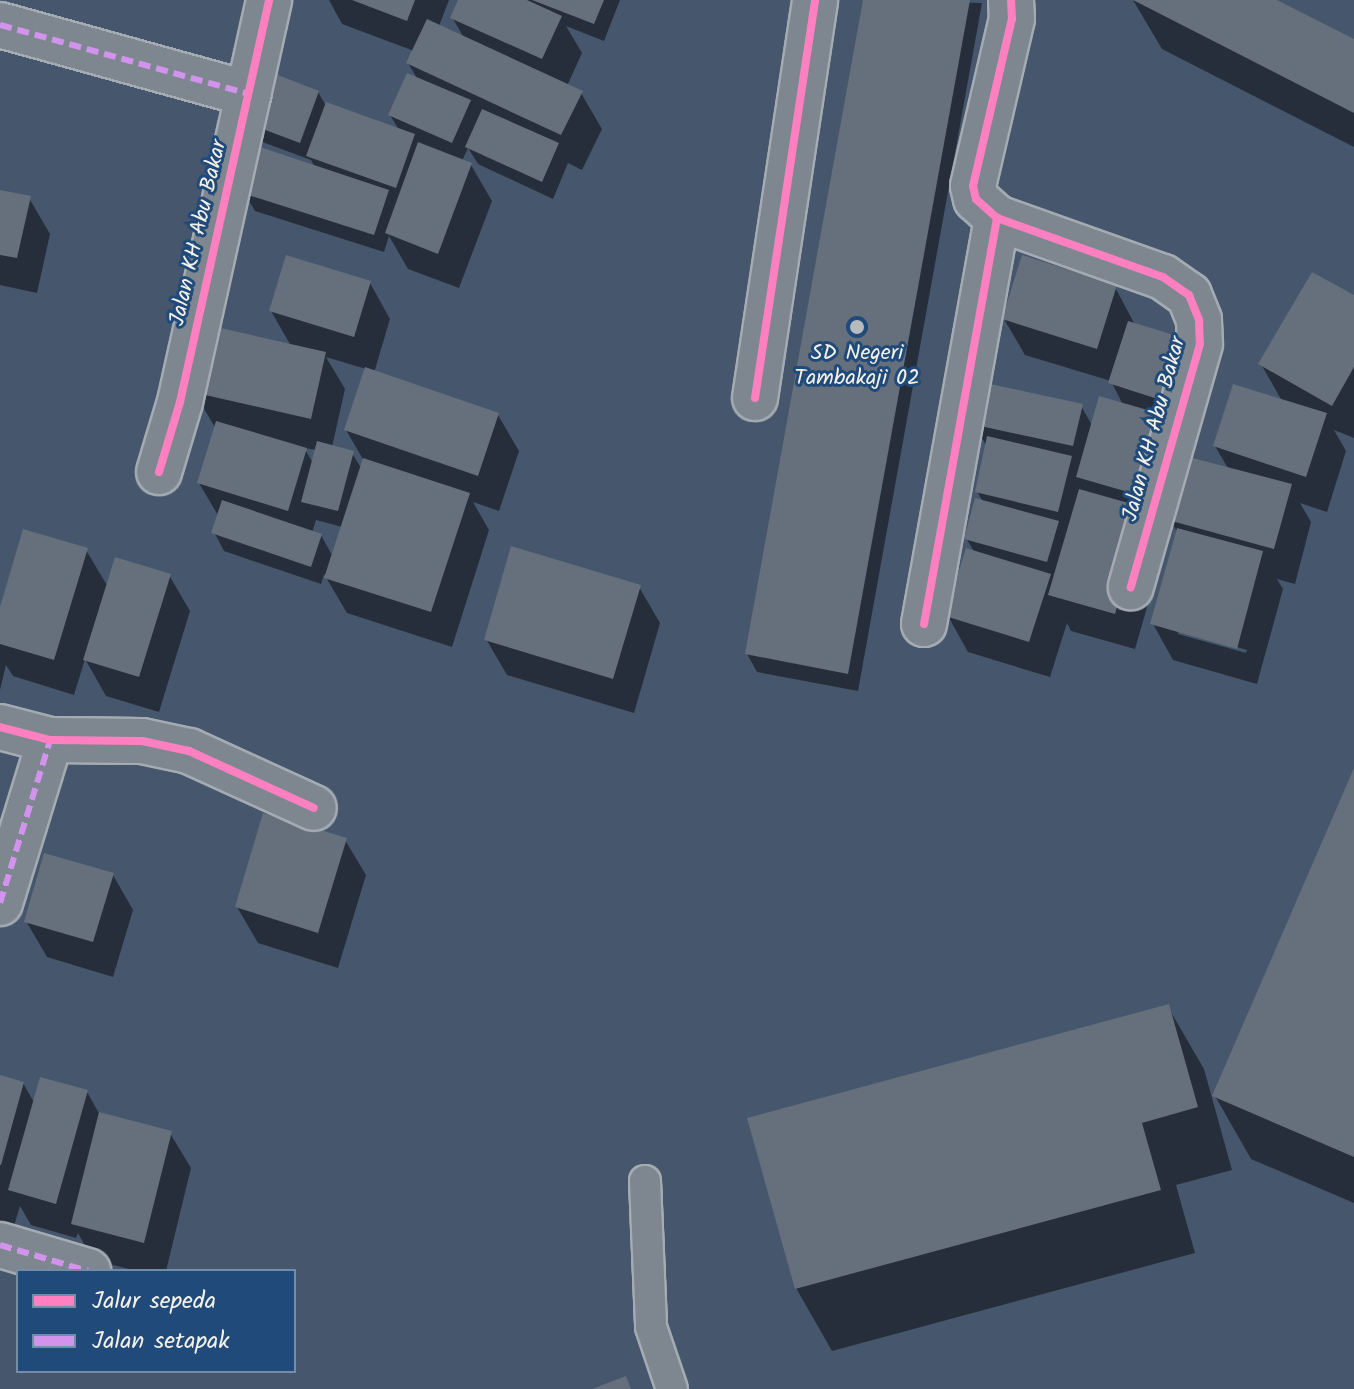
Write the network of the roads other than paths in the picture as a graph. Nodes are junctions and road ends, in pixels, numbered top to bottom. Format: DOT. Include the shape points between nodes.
graph roads {
  1 [pos="269,0"];
  2 [pos="815,0"];
  3 [pos="1011,0"];
  4 [pos="0,25"];
  5 [pos="249,94"];
  6 [pos="997,218"];
  7 [pos="755,398"];
  8 [pos="159,472"];
  9 [pos="1131,587"];
  10 [pos="924,624"];
  11 [pos="0,727"];
  12 [pos="50,740"];
  13 [pos="314,808"];
  14 [pos="0,903"];
  15 [pos="645,1181"];
  16 [pos="0,1245"];
  17 [pos="81,1269"];
  18 [pos="672,1389"];
  1 -- 5 [label="street, Jalan KH Abu Bakar"];
  2 -- 7 [label="street"];
  3 -- 6 [label="street" via="1012,19 973,186 976,199"];
  4 -- 5 [label="street"];
  5 -- 8 [label="street, Jalan KH Abu Bakar" via="180,402"];
  6 -- 9 [label="street, Jalan KH Abu Bakar" via="1163,277 1189,295 1199,320 1200,344"];
  6 -- 10 [label="street"];
  11 -- 12 [label="street"];
  12 -- 13 [label="street" via="142,741 189,751"];
  12 -- 14 [label="street"];
  15 -- 18 [label="lane" via="651,1327"];
  16 -- 17 [label="street"];
}
